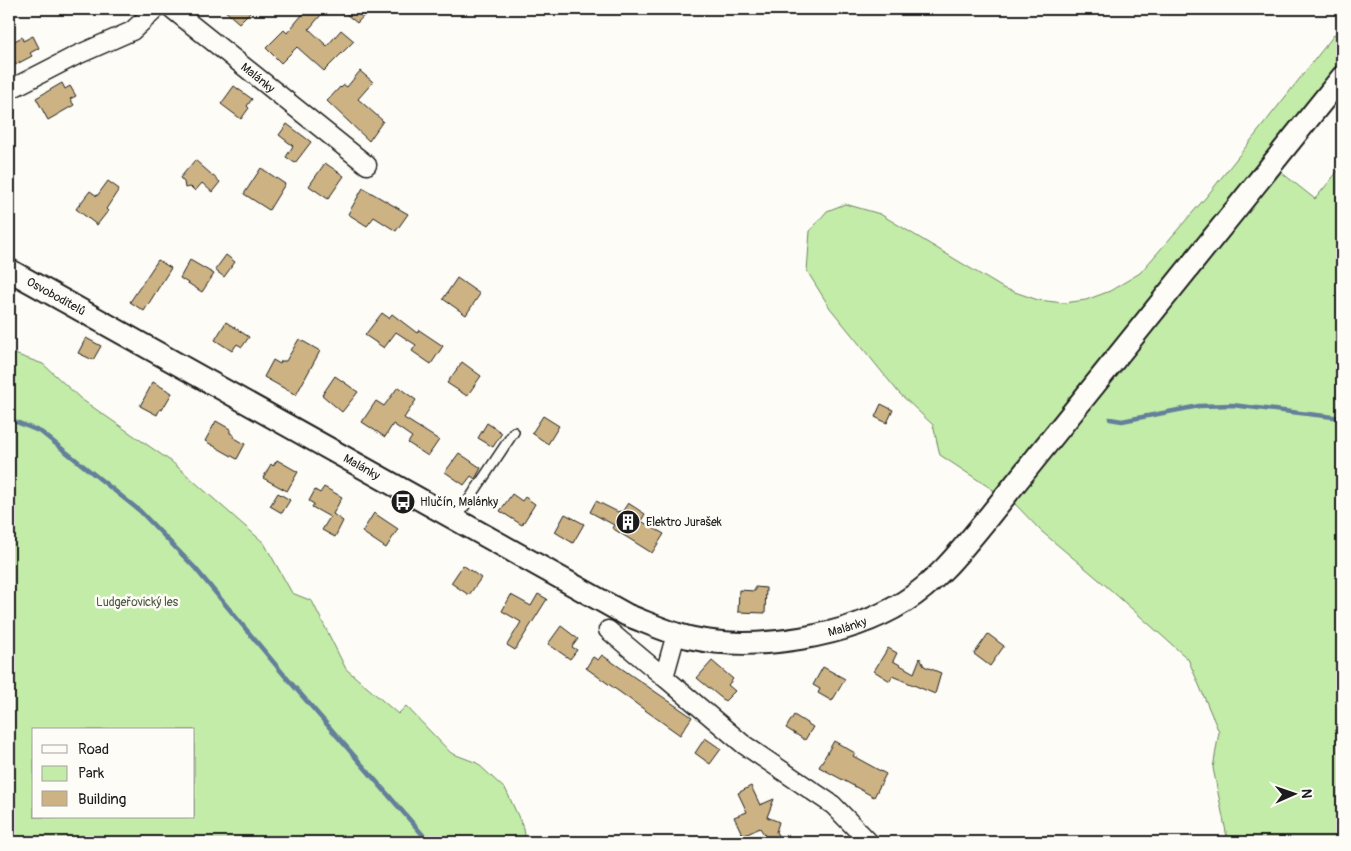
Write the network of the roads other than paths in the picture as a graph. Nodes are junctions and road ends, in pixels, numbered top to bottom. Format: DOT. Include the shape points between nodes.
graph roads {
  1 [pos="156,9"];
  2 [pos="172,9"];
  3 [pos="1342,77"];
  4 [pos="9,90"];
  5 [pos="367,166"];
  6 [pos="9,270"];
  7 [pos="104,322"];
  8 [pos="514,432"];
  9 [pos="456,519"];
  10 [pos="608,630"];
  11 [pos="676,634"];
  12 [pos="664,677"];
  13 [pos="869,842"];
  1 -- 4 [label="street" via="132,30"];
  2 -- 5 [label="street, Malánky"];
  3 -- 11 [label="street, Malánky" via="982,526 944,569 918,591 896,607 851,625 798,638 755,643 704,640"];
  6 -- 7 [label="street, Osvoboditelů"];
  7 -- 9 [label="street, Malánky"];
  8 -- 9 [label="lane"];
  9 -- 11 [label="street, Malánky" via="627,615"];
  10 -- 12 [label="street"];
  11 -- 12 [label="street"];
  12 -- 13 [label="street" via="743,744 833,805"];
}
